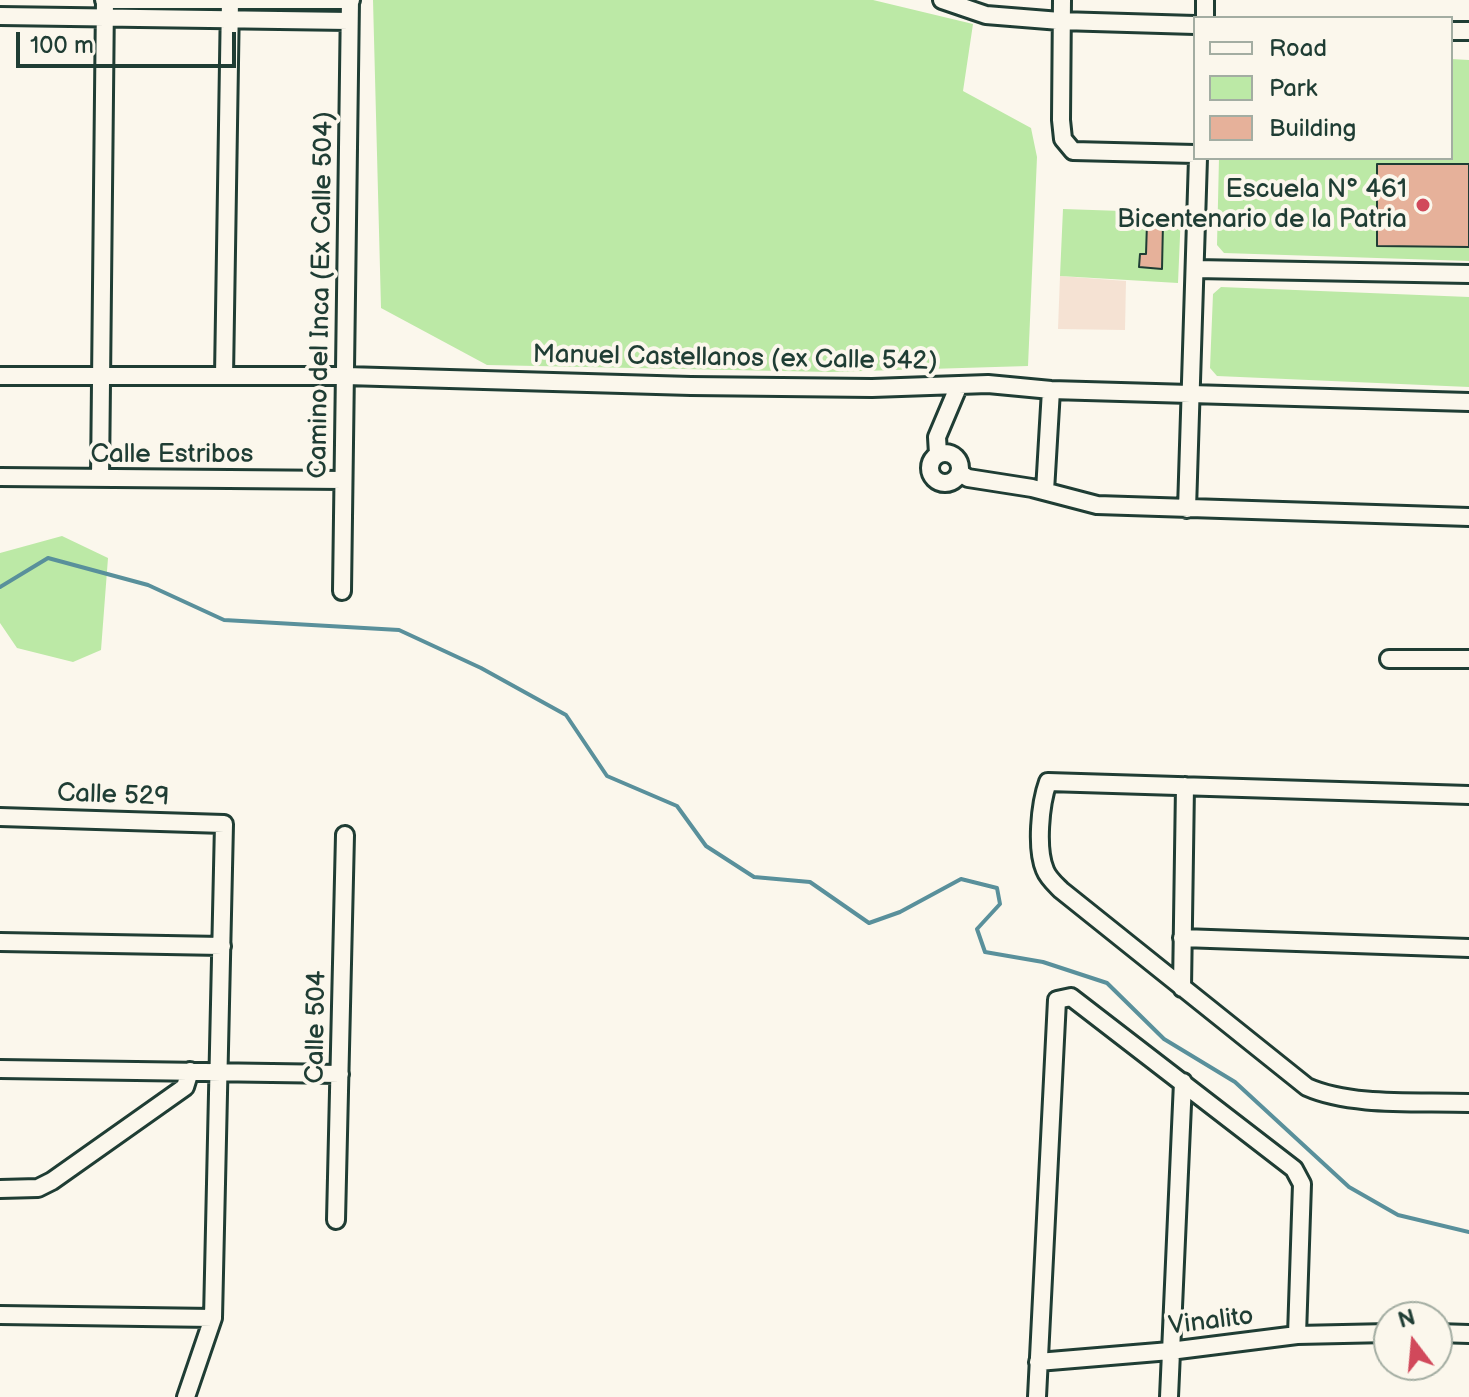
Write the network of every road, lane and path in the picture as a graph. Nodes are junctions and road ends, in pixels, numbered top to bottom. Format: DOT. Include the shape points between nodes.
graph roads {
  1 [pos="105,0"];
  2 [pos="350,0"];
  3 [pos="942,0"];
  4 [pos="1062,0"];
  5 [pos="230,1"];
  6 [pos="0,16"];
  7 [pos="105,18"];
  8 [pos="229,19"];
  9 [pos="349,21"];
  10 [pos="1060,21"];
  11 [pos="1193,25"];
  12 [pos="1193,156"];
  13 [pos="1197,160"];
  14 [pos="1195,269"];
  15 [pos="1469,274"];
  16 [pos="0,376"];
  17 [pos="224,376"];
  18 [pos="346,376"];
  19 [pos="102,377"];
  20 [pos="959,385"];
  21 [pos="1051,390"];
  22 [pos="1191,392"];
  23 [pos="1469,402"];
  24 [pos="938,454"];
  25 [pos="960,473"];
  26 [pos="0,477"];
  27 [pos="100,478"];
  28 [pos="343,480"];
  29 [pos="1038,489"];
  30 [pos="1187,509"];
  31 [pos="1469,517"];
  32 [pos="342,591"];
  33 [pos="1389,659"];
  34 [pos="1469,659"];
  35 [pos="1185,786"];
  36 [pos="1469,795"];
  37 [pos="0,817"];
  38 [pos="345,835"];
  39 [pos="1182,938"];
  40 [pos="0,942"];
  41 [pos="222,946"];
  42 [pos="1469,948"];
  43 [pos="1182,988"];
  44 [pos="0,1069"];
  45 [pos="190,1071"];
  46 [pos="219,1072"];
  47 [pos="340,1074"];
  48 [pos="1183,1082"];
  49 [pos="1469,1103"];
  50 [pos="0,1189"];
  51 [pos="336,1220"];
  52 [pos="0,1315"];
  53 [pos="213,1318"];
  54 [pos="1373,1333"];
  55 [pos="1297,1335"];
  56 [pos="1170,1351"];
  57 [pos="1038,1362"];
  58 [pos="186,1397"];
  59 [pos="1037,1397"];
  60 [pos="1169,1397"];
  1 -- 5 [label="street"];
  1 -- 7 [label="street"];
  2 -- 5 [label="street"];
  2 -- 9 [label="street, Camino del Inca (Ex Calle 504)"];
  3 -- 10 [label="street" via="986,15"];
  4 -- 10 [label="street"];
  5 -- 8 [label="street"];
  6 -- 7 [label="street"];
  7 -- 8 [label="street"];
  7 -- 19 [label="street"];
  8 -- 9 [label="street"];
  8 -- 17 [label="street"];
  9 -- 18 [label="street, Camino del Inca (Ex Calle 504)"];
  10 -- 11 [label="street"];
  10 -- 12 [label="street" via="1061,120 1063,139 1073,151"];
  13 -- 14 [label="street"];
  14 -- 15 [label="street"];
  14 -- 22 [label="street"];
  16 -- 19 [label="street, Manuel Castellanos (ex Calle 542)"];
  17 -- 18 [label="street, Manuel Castellanos (ex Calle 542)"];
  17 -- 19 [label="street, Manuel Castellanos (ex Calle 542)"];
  18 -- 20 [label="street, Manuel Castellanos (ex Calle 542)" via="691,386"];
  18 -- 28 [label="street, Camino del Inca (Ex Calle 504)"];
  19 -- 27 [label="street"];
  20 -- 21 [label="street, Manuel Castellanos (ex Calle 542)"];
  20 -- 24 [label="street" via="937,437"];
  21 -- 22 [label="street, Manuel Castellanos (ex Calle 542)"];
  21 -- 29 [label="street"];
  22 -- 23 [label="street, Manuel Castellanos (ex Calle 542)"];
  22 -- 30 [label="street"];
  24 -- 25 [label="street" via="953,455"];
  24 -- 25 [label="street" via="930,467 935,480 949,483"];
  25 -- 29 [label="street"];
  26 -- 27 [label="street, Calle Estribos"];
  27 -- 28 [label="street, Calle Estribos"];
  28 -- 32 [label="street, Camino del Inca (Ex Calle 504)"];
  29 -- 30 [label="street" via="1097,505"];
  30 -- 31 [label="street"];
  33 -- 34 [label="street"];
  35 -- 36 [label="street"];
  35 -- 39 [label="street"];
  35 -- 43 [label="street" via="1048,782 1042,797 1041,857 1046,874 1061,890"];
  37 -- 41 [label="street, Calle 529" via="224,824"];
  38 -- 47 [label="street, Calle 504"];
  39 -- 42 [label="street"];
  39 -- 43 [label="street"];
  40 -- 41 [label="street"];
  41 -- 46 [label="street"];
  43 -- 49 [label="street" via="1307,1087 1325,1095"];
  44 -- 45 [label="street"];
  45 -- 46 [label="street"];
  45 -- 50 [label="street" via="185,1087 52,1181 38,1188"];
  46 -- 47 [label="street"];
  46 -- 53 [label="street"];
  47 -- 51 [label="street, Calle 504"];
  48 -- 55 [label="street" via="1294,1169 1302,1184"];
  48 -- 56 [label="street"];
  48 -- 57 [label="street" via="1071,997 1057,1000"];
  52 -- 53 [label="street"];
  53 -- 58 [label="street"];
  54 -- 55 [label="street, Vinalito"];
  55 -- 56 [label="street, Vinalito"];
  56 -- 57 [label="street, Vinalito"];
  56 -- 60 [label="street"];
  57 -- 59 [label="street"];
}
